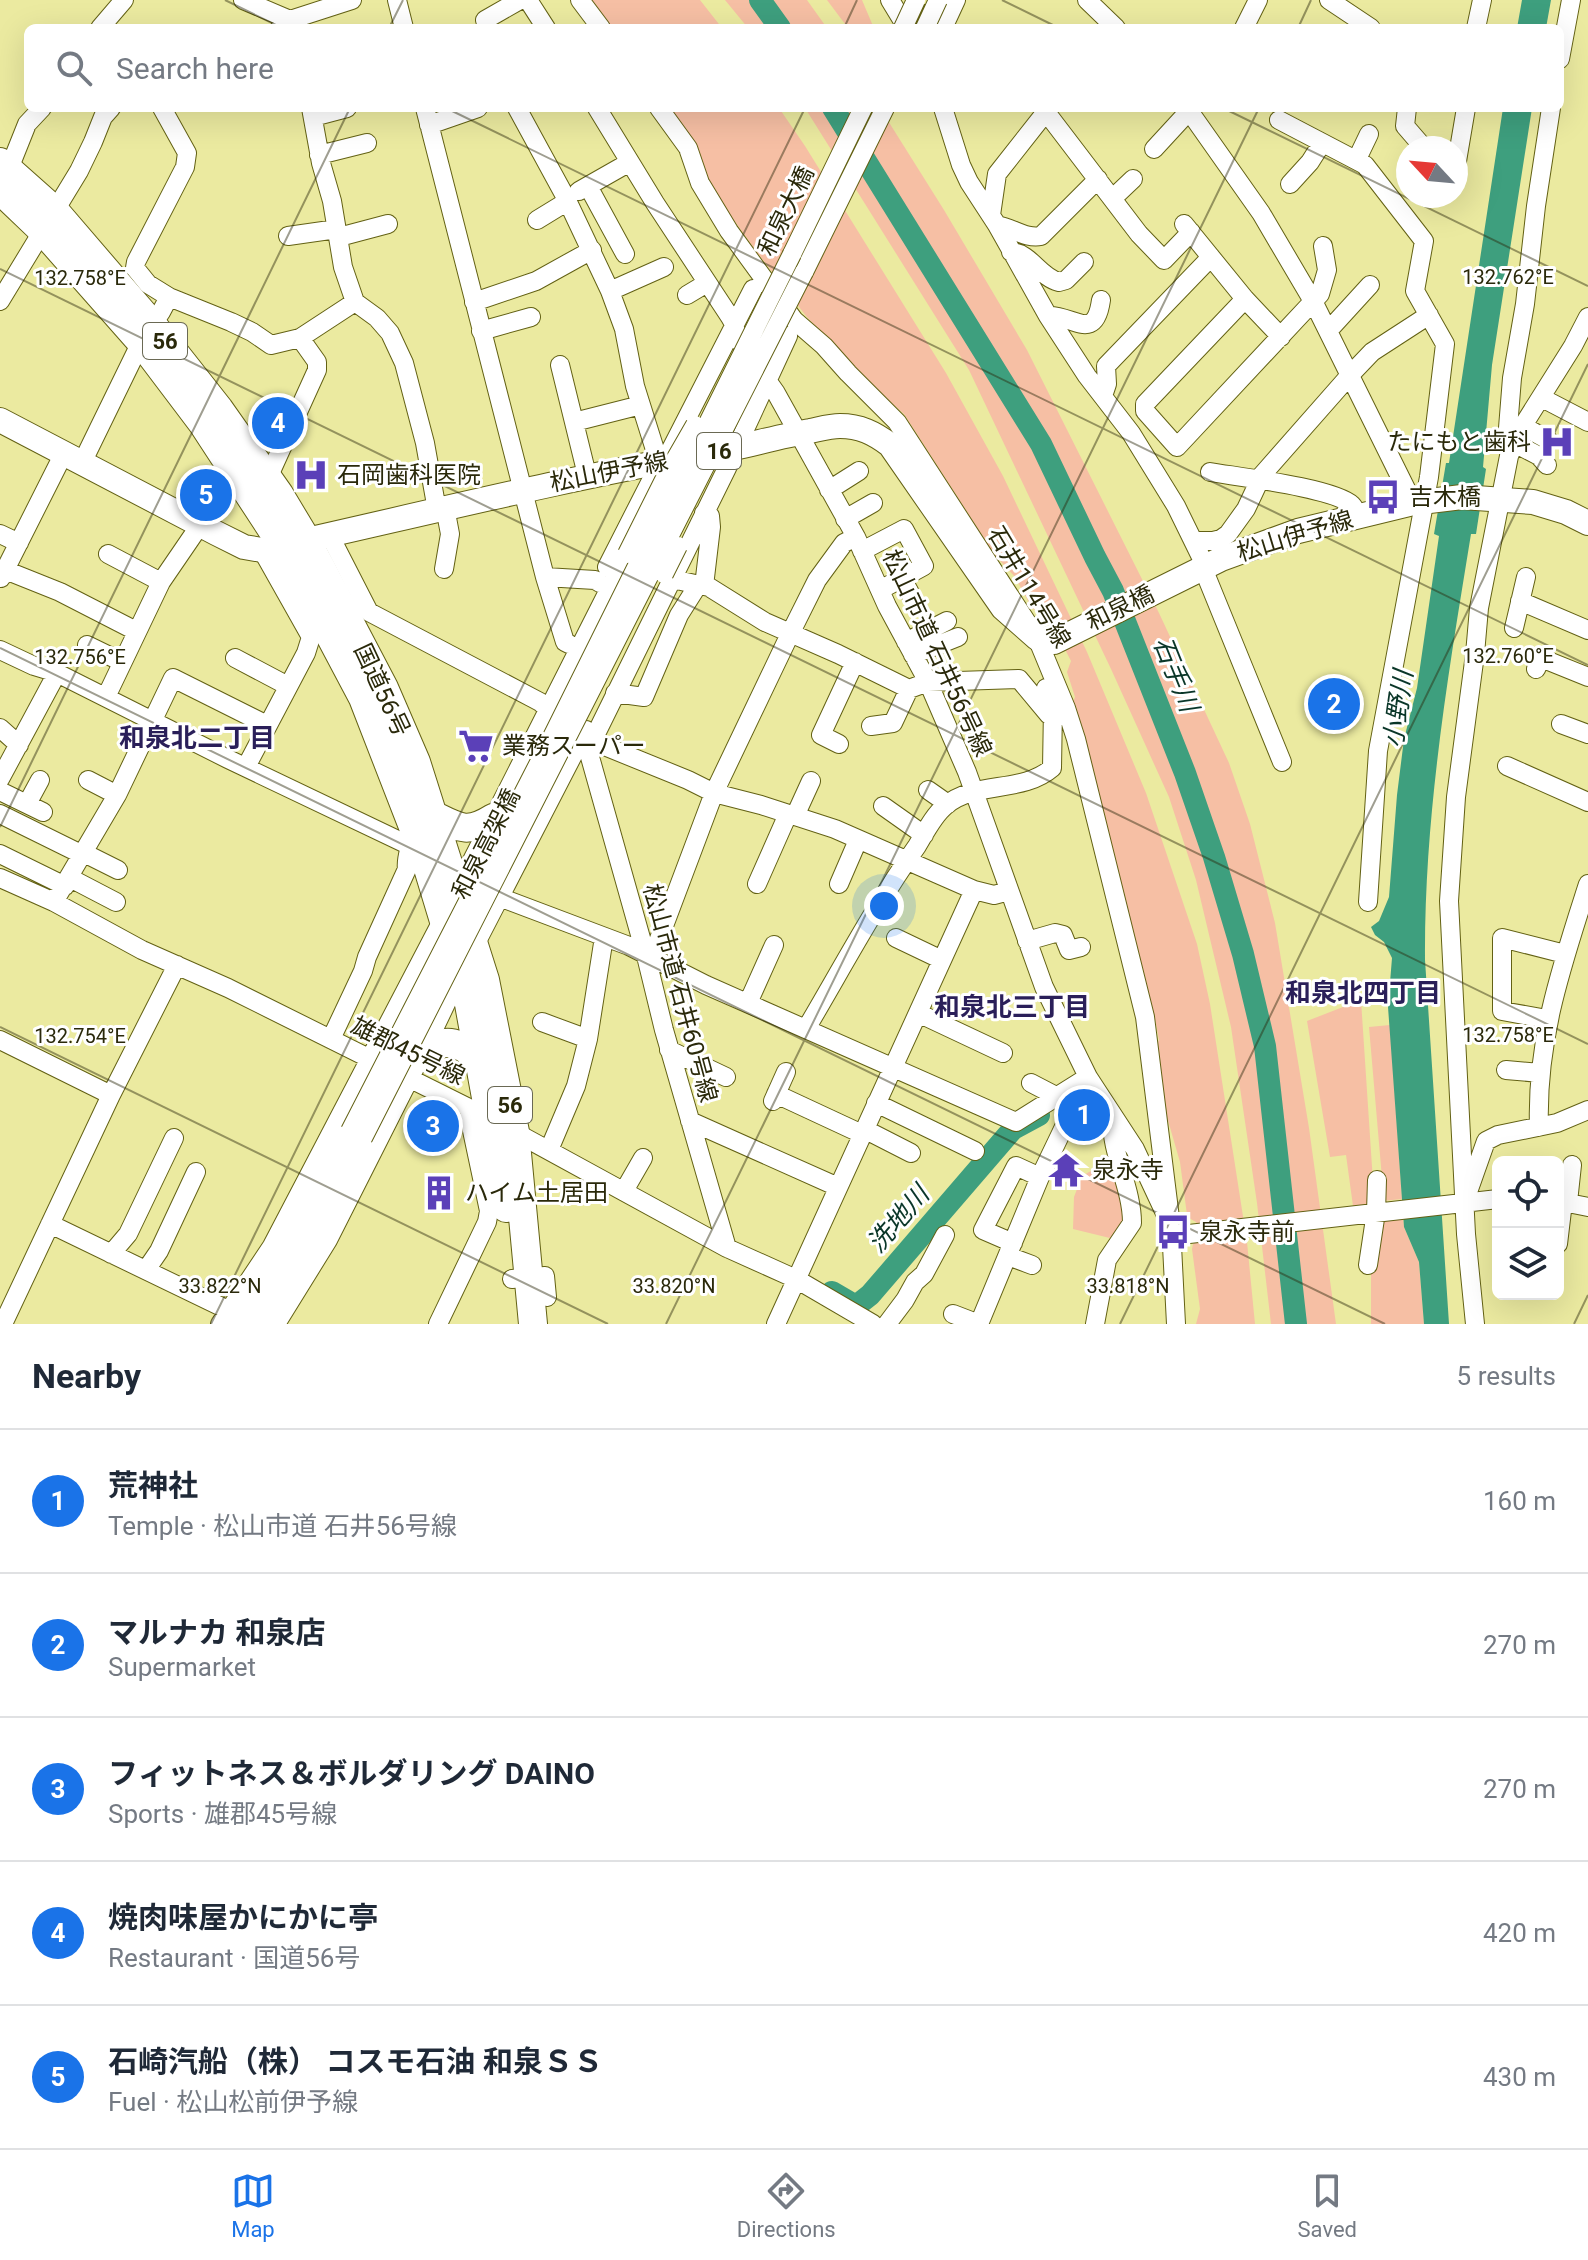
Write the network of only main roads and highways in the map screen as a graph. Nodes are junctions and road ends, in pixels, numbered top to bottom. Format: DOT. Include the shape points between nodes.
graph roads {
  1 [pos="2,181"];
  2 [pos="0,420"];
  3 [pos="259,485"];
  4 [pos="1588,523"];
  5 [pos="223,536"];
  6 [pos="295,542"];
  7 [pos="1168,586"];
  8 [pos="1073,631"];
  9 [pos="493,818"];
  10 [pos="414,841"];
  11 [pos="423,1052"];
  12 [pos="481,1062"];
  13 [pos="491,1119"];
  14 [pos="529,1285"];
  15 [pos="515,1324"];
  16 [pos="533,1324"];
  1 -- 3 [label="highway, 国道56号 / 56" via="48,221 219,409"];
  2 -- 5 [label="main road"];
  3 -- 5 [label="main road" via="247,518"];
  3 -- 6 [label="highway, 国道56号 / 56"];
  4 -- 7 [label="main road, 松山伊予線" via="1533,502 1462,497 1422,502 1298,531 1221,559"];
  5 -- 6 [label="main road" via="244,547"];
  6 -- 8 [label="main road, 松山伊予線 / 16" via="587,475 797,433 861,427 890,445 1003,608 1037,638 1054,642"];
  6 -- 10 [label="highway, 国道56号 / 56" via="384,688 416,762"];
  7 -- 8 [label="main road, 和泉橋"];
  9 -- 10 [label="highway" via="477,827"];
  10 -- 12 [label="highway, 国道56号 / 56" via="460,973"];
  10 -- 13 [label="highway, 国道56号 / 56" via="457,891 485,980"];
  11 -- 12 [label="highway" via="451,1042"];
  12 -- 13 [label="highway, 国道56号 / 56"];
  13 -- 14 [label="highway, 国道56号 / 56" via="506,1208"];
  14 -- 15 [label="highway, 国道56号 / 56"];
  14 -- 16 [label="highway, 国道56号 / 56"];
}
